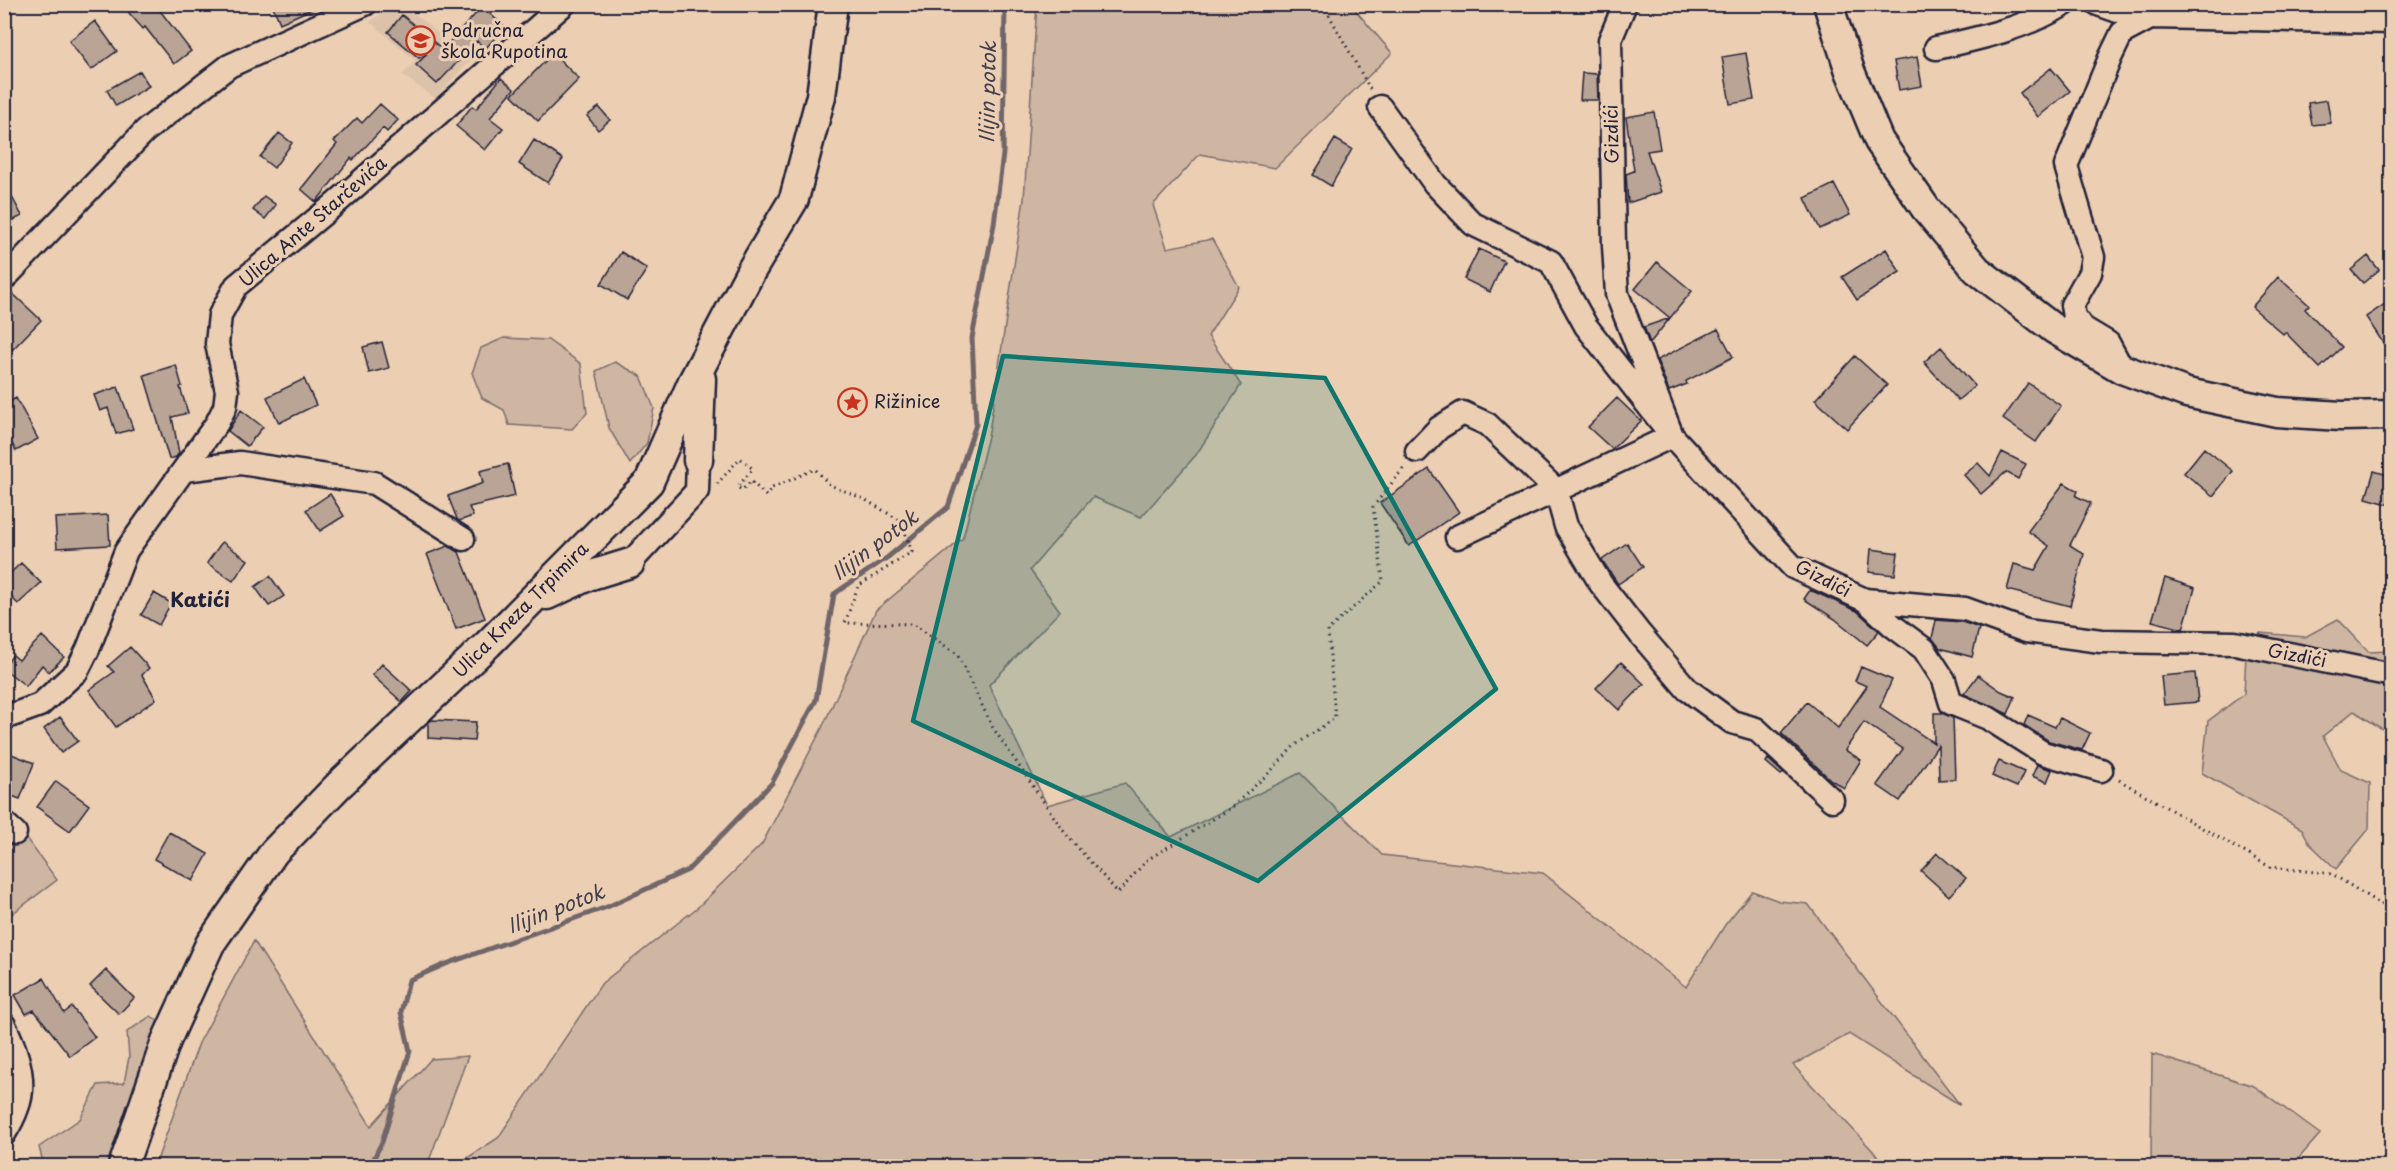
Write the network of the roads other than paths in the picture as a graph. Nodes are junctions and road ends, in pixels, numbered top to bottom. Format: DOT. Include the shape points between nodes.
graph roads {
  1 [pos="365,4"];
  2 [pos="564,4"];
  3 [pos="833,4"];
  4 [pos="1625,4"];
  5 [pos="1828,4"];
  6 [pos="2065,4"];
  7 [pos="2098,4"];
  8 [pos="2149,11"];
  9 [pos="2391,22"];
  10 [pos="1936,48"];
  11 [pos="1380,107"];
  12 [pos="4,279"];
  13 [pos="702,363"];
  14 [pos="2122,369"];
  15 [pos="2391,415"];
  16 [pos="1672,436"];
  17 [pos="1417,451"];
  18 [pos="698,460"];
  19 [pos="184,470"];
  20 [pos="1556,490"];
  21 [pos="1457,537"];
  22 [pos="463,539"];
  23 [pos="630,563"];
  24 [pos="1865,600"];
  25 [pos="529,603"];
  26 [pos="2391,675"];
  27 [pos="4,718"];
  28 [pos="2101,770"];
  29 [pos="1832,800"];
  30 [pos="4,1025"];
  31 [pos="13,1074"];
  32 [pos="4,1134"];
  33 [pos="123,1167"];
  1 -- 12 [label="street" via="229,66 145,131"];
  2 -- 19 [label="street, Ulica Ante Starčevića" via="236,286 220,315 217,344 227,391 225,407"];
  3 -- 13 [label="main road, Ulica Kneza Trpimira" via="821,96 794,200"];
  4 -- 16 [label="street, Gizdići" via="1610,40 1617,294"];
  5 -- 14 [label="main road" via="1879,141 1926,210 1977,270 2054,329"];
  6 -- 10 [label="street" via="1993,36"];
  7 -- 8 [label="street" via="2118,11"];
  8 -- 9 [label="street"];
  8 -- 14 [label="street" via="2122,33 2066,166 2093,257 2090,273 2072,305 2074,317 2083,328 2108,342"];
  11 -- 16 [label="street" via="1435,184 1473,224 1551,262 1586,326"];
  13 -- 18 [label="main road"];
  13 -- 25 [label="main road, Ulica Kneza Trpimira" via="649,482"];
  14 -- 15 [label="main road" via="2187,393 2277,412"];
  16 -- 20 [label="street"];
  16 -- 24 [label="street, Gizdići" via="1793,567"];
  17 -- 20 [label="street" via="1439,428 1463,413 1487,424"];
  18 -- 23 [label="street" via="697,491"];
  19 -- 22 [label="street" via="240,463 374,483"];
  19 -- 27 [label="street, Ulica Ante Starčevića" via="126,551 77,670 40,705"];
  20 -- 21 [label="street"];
  20 -- 29 [label="street" via="1566,526 1601,584 1688,689 1732,722 1756,729"];
  23 -- 25 [label="main road" via="588,576"];
  24 -- 26 [label="street, Gizdići" via="1965,609 2026,631 2101,641 2235,644"];
  24 -- 28 [label="street" via="1924,649 1944,680 1952,703 1988,718 2043,753"];
  25 -- 33 [label="main road, Ulica Kneza Trpimira" via="274,852 210,944 166,1041"];
  30 -- 31 [label="street" via="12,1040"];
  31 -- 32 [label="street" via="18,1106"];
}
